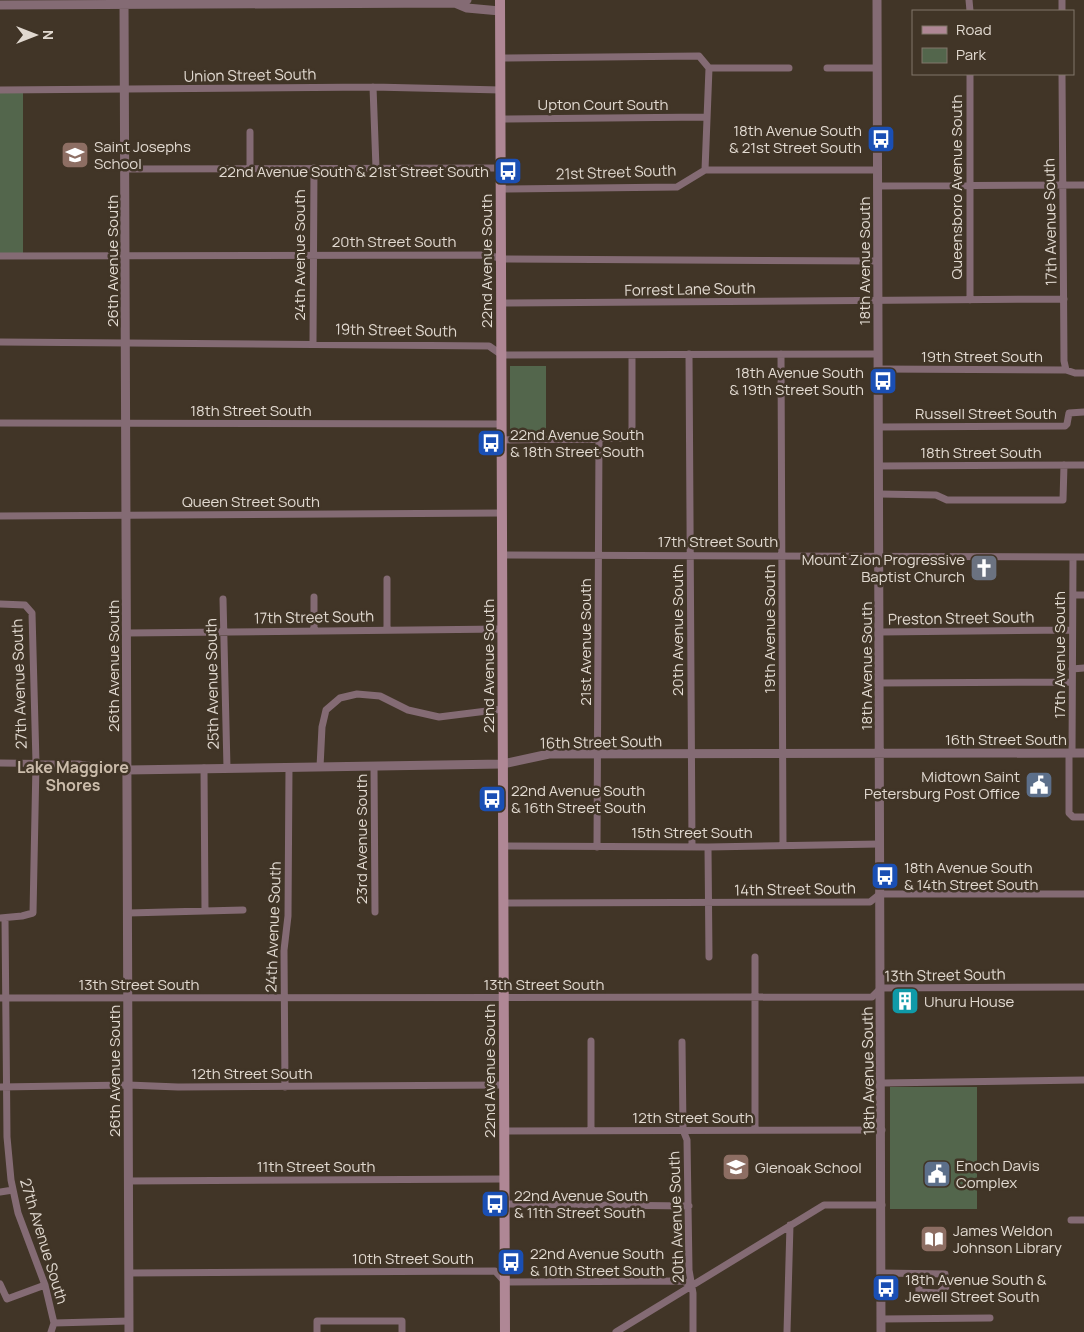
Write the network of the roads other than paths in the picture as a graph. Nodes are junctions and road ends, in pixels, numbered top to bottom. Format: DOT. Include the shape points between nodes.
graph roads {
  1 [pos="467,0"];
  2 [pos="500,0"];
  3 [pos="877,0"];
  4 [pos="405,1"];
  5 [pos="51,2"];
  6 [pos="124,2"];
  7 [pos="217,2"];
  8 [pos="313,2"];
  9 [pos="455,3"];
  10 [pos="0,5"];
  11 [pos="500,11"];
  12 [pos="501,58"];
  13 [pos="709,68"];
  14 [pos="789,68"];
  15 [pos="827,68"];
  16 [pos="877,68"];
  17 [pos="970,75"];
  18 [pos="1062,75"];
  19 [pos="373,87"];
  20 [pos="0,90"];
  21 [pos="125,90"];
  22 [pos="501,90"];
  23 [pos="706,117"];
  24 [pos="501,119"];
  25 [pos="250,132"];
  26 [pos="250,168"];
  27 [pos="314,168"];
  28 [pos="376,168"];
  29 [pos="501,168"];
  30 [pos="125,169"];
  31 [pos="705,170"];
  32 [pos="878,170"];
  33 [pos="1063,185"];
  34 [pos="1084,185"];
  35 [pos="878,186"];
  36 [pos="970,186"];
  37 [pos="501,189"];
  38 [pos="313,255"];
  39 [pos="0,256"];
  40 [pos="126,257"];
  41 [pos="501,259"];
  42 [pos="878,261"];
  43 [pos="1064,299"];
  44 [pos="878,300"];
  45 [pos="970,300"];
  46 [pos="502,303"];
  47 [pos="0,342"];
  48 [pos="126,343"];
  49 [pos="313,343"];
  50 [pos="689,354"];
  51 [pos="781,354"];
  52 [pos="878,354"];
  53 [pos="502,355"];
  54 [pos="632,355"];
  55 [pos="878,369"];
  56 [pos="1066,370"];
  57 [pos="1084,373"];
  58 [pos="1084,412"];
  59 [pos="0,424"];
  60 [pos="126,424"];
  61 [pos="502,424"];
  62 [pos="879,427"];
  63 [pos="599,438"];
  64 [pos="502,440"];
  65 [pos="1064,465"];
  66 [pos="1084,465"];
  67 [pos="879,466"];
  68 [pos="879,494"];
  69 [pos="502,513"];
  70 [pos="0,516"];
  71 [pos="126,516"];
  72 [pos="599,555"];
  73 [pos="691,555"];
  74 [pos="782,555"];
  75 [pos="502,556"];
  76 [pos="879,557"];
  77 [pos="1073,557"];
  78 [pos="1084,557"];
  79 [pos="387,580"];
  80 [pos="1084,595"];
  81 [pos="1073,596"];
  82 [pos="314,597"];
  83 [pos="223,600"];
  84 [pos="0,604"];
  85 [pos="503,629"];
  86 [pos="387,630"];
  87 [pos="1072,630"];
  88 [pos="314,631"];
  89 [pos="224,632"];
  90 [pos="880,632"];
  91 [pos="127,633"];
  92 [pos="1084,668"];
  93 [pos="1072,669"];
  94 [pos="1072,682"];
  95 [pos="880,683"];
  96 [pos="503,709"];
  97 [pos="1070,753"];
  98 [pos="1084,753"];
  99 [pos="691,754"];
  100 [pos="783,754"];
  101 [pos="880,754"];
  102 [pos="598,755"];
  103 [pos="0,763"];
  104 [pos="36,763"];
  105 [pos="503,764"];
  106 [pos="374,766"];
  107 [pos="289,767"];
  108 [pos="320,767"];
  109 [pos="204,768"];
  110 [pos="228,768"];
  111 [pos="127,770"];
  112 [pos="1084,817"];
  113 [pos="783,844"];
  114 [pos="880,844"];
  115 [pos="503,846"];
  116 [pos="692,846"];
  117 [pos="597,847"];
  118 [pos="708,847"];
  119 [pos="880,894"];
  120 [pos="1084,894"];
  121 [pos="504,903"];
  122 [pos="709,903"];
  123 [pos="205,910"];
  124 [pos="243,910"];
  125 [pos="375,912"];
  126 [pos="128,913"];
  127 [pos="3,918"];
  128 [pos="709,956"];
  129 [pos="755,957"];
  130 [pos="1084,987"];
  131 [pos="881,988"];
  132 [pos="128,997"];
  133 [pos="284,997"];
  134 [pos="3,998"];
  135 [pos="504,998"];
  136 [pos="755,998"];
  137 [pos="590,1041"];
  138 [pos="682,1042"];
  139 [pos="1084,1080"];
  140 [pos="882,1083"];
  141 [pos="128,1085"];
  142 [pos="504,1085"];
  143 [pos="285,1086"];
  144 [pos="3,1087"];
  145 [pos="682,1130"];
  146 [pos="755,1130"];
  147 [pos="882,1130"];
  148 [pos="504,1131"];
  149 [pos="591,1131"];
  150 [pos="504,1179"];
  151 [pos="128,1181"];
  152 [pos="13,1190"];
  153 [pos="0,1192"];
  154 [pos="504,1204"];
  155 [pos="882,1205"];
  156 [pos="688,1206"];
  157 [pos="1071,1220"];
  158 [pos="1084,1220"];
  159 [pos="790,1225"];
  160 [pos="129,1273"];
  161 [pos="882,1273"];
  162 [pos="919,1274"];
  163 [pos="505,1282"];
  164 [pos="0,1284"];
  165 [pos="45,1285"];
  166 [pos="691,1285"];
  167 [pos="990,1318"];
  168 [pos="881,1319"];
  169 [pos="129,1321"];
  170 [pos="54,1323"];
  171 [pos="51,1332"];
  172 [pos="129,1332"];
  173 [pos="317,1332"];
  174 [pos="402,1332"];
  175 [pos="505,1332"];
  176 [pos="616,1332"];
  177 [pos="693,1332"];
  178 [pos="787,1332"];
  179 [pos="881,1332"];
  1 -- 9 [label="street"];
  2 -- 11 [label="main road, 22nd Avenue South"];
  3 -- 16 [label="street, 18th Avenue South"];
  4 -- 8 [label="street"];
  4 -- 9 [label="street"];
  5 -- 6 [label="street"];
  5 -- 10 [label="street"];
  6 -- 7 [label="street"];
  6 -- 21 [label="street, 26th Avenue South"];
  7 -- 8 [label="street"];
  9 -- 11 [label="street" via="467,8"];
  11 -- 12 [label="main road, 22nd Avenue South"];
  12 -- 13 [label="street" via="699,56"];
  12 -- 22 [label="main road, 22nd Avenue South"];
  13 -- 14 [label="street"];
  13 -- 23 [label="street"];
  15 -- 16 [label="street"];
  16 -- 32 [label="street, 18th Avenue South"];
  17 -- 36 [label="street, Queensboro Avenue South"];
  18 -- 33 [label="street, 17th Avenue South"];
  19 -- 21 [label="street, Union Street South"];
  19 -- 22 [label="street, Union Street South"];
  19 -- 28 [label="street"];
  20 -- 21 [label="street, Union Street South"];
  21 -- 30 [label="street, 26th Avenue South"];
  22 -- 24 [label="main road, 22nd Avenue South"];
  23 -- 24 [label="street, Upton Court South"];
  23 -- 31 [label="street"];
  24 -- 29 [label="main road, 22nd Avenue South"];
  25 -- 26 [label="street"];
  26 -- 27 [label="street"];
  26 -- 30 [label="street"];
  27 -- 28 [label="street"];
  27 -- 38 [label="street, 24th Avenue South"];
  28 -- 29 [label="street"];
  29 -- 37 [label="main road, 22nd Avenue South"];
  30 -- 40 [label="street, 26th Avenue South"];
  31 -- 32 [label="street"];
  31 -- 37 [label="street, 21st Street South" via="676,187"];
  32 -- 35 [label="street, 18th Avenue South"];
  33 -- 34 [label="street"];
  33 -- 36 [label="street"];
  33 -- 43 [label="street, 17th Avenue South"];
  35 -- 36 [label="street"];
  35 -- 42 [label="street, 18th Avenue South"];
  36 -- 45 [label="street, Queensboro Avenue South"];
  37 -- 41 [label="main road, 22nd Avenue South"];
  38 -- 40 [label="street, 20th Street South"];
  38 -- 41 [label="street, 20th Street South" via="490,255"];
  38 -- 49 [label="street, 24th Avenue South"];
  39 -- 40 [label="street, 20th Street South"];
  40 -- 48 [label="street, 26th Avenue South"];
  41 -- 42 [label="street, 20th Street South"];
  41 -- 46 [label="main road, 22nd Avenue South"];
  42 -- 44 [label="street, 18th Avenue South"];
  43 -- 45 [label="street"];
  43 -- 56 [label="street, 17th Avenue South"];
  44 -- 45 [label="street"];
  44 -- 46 [label="street, Forrest Lane South"];
  44 -- 52 [label="street, 18th Avenue South"];
  46 -- 53 [label="main road, 22nd Avenue South"];
  47 -- 48 [label="street, 19th Street South"];
  48 -- 49 [label="street, 19th Street South"];
  48 -- 60 [label="street, 26th Avenue South"];
  49 -- 53 [label="street, 19th Street South" via="489,346"];
  50 -- 51 [label="street, 19th Street South"];
  50 -- 54 [label="street, 19th Street South"];
  50 -- 73 [label="street, 20th Avenue South"];
  51 -- 52 [label="street, 19th Street South"];
  51 -- 74 [label="street, 19th Avenue South"];
  52 -- 55 [label="street, 18th Avenue South"];
  53 -- 54 [label="street, 19th Street South"];
  53 -- 61 [label="main road, 22nd Avenue South"];
  54 -- 63 [label="street" via="632,433 625,438"];
  55 -- 56 [label="street, 19th Street South"];
  55 -- 62 [label="street, 18th Avenue South"];
  56 -- 57 [label="street, 19th Street South"];
  58 -- 62 [label="street, Russell Street South" via="1070,414 1065,426"];
  59 -- 60 [label="street, 18th Street South"];
  60 -- 61 [label="street, 18th Street South"];
  60 -- 71 [label="street, 26th Avenue South"];
  61 -- 64 [label="main road, 22nd Avenue South"];
  62 -- 67 [label="street, 18th Avenue South"];
  63 -- 64 [label="street"];
  63 -- 72 [label="street, 21st Avenue South"];
  64 -- 69 [label="main road, 22nd Avenue South"];
  65 -- 66 [label="street, 18th Street South"];
  65 -- 67 [label="street, 18th Street South"];
  65 -- 68 [label="street" via="1064,500 947,500 936,495"];
  67 -- 68 [label="street, 18th Avenue South"];
  68 -- 76 [label="street, 18th Avenue South"];
  69 -- 71 [label="street, Queen Street South"];
  69 -- 75 [label="main road, 22nd Avenue South"];
  70 -- 71 [label="street, Queen Street South"];
  71 -- 91 [label="street, 26th Avenue South"];
  72 -- 73 [label="street, 17th Street South"];
  72 -- 75 [label="street, 17th Street South"];
  72 -- 102 [label="street, 21st Avenue South"];
  73 -- 74 [label="street, 17th Street South"];
  73 -- 99 [label="street, 20th Avenue South"];
  74 -- 76 [label="street, 17th Street South"];
  74 -- 100 [label="street, 19th Avenue South"];
  75 -- 85 [label="main road, 22nd Avenue South"];
  76 -- 77 [label="street, 17th Street South"];
  76 -- 90 [label="street, 18th Avenue South"];
  77 -- 78 [label="street, 17th Street South"];
  77 -- 81 [label="street, 17th Avenue South"];
  79 -- 86 [label="street"];
  80 -- 81 [label="street"];
  81 -- 87 [label="street, 17th Avenue South"];
  82 -- 88 [label="street"];
  83 -- 89 [label="street, 25th Avenue South"];
  84 -- 104 [label="street, 27th Avenue South" via="25,605 32,613"];
  85 -- 86 [label="street, 17th Street South"];
  85 -- 96 [label="main road, 22nd Avenue South"];
  86 -- 88 [label="street, 17th Street South"];
  87 -- 90 [label="street, Preston Street South"];
  87 -- 93 [label="street, 17th Avenue South"];
  88 -- 89 [label="street, 17th Street South"];
  89 -- 91 [label="street, 17th Street South"];
  89 -- 110 [label="street, 25th Avenue South"];
  90 -- 95 [label="street, 18th Avenue South"];
  91 -- 111 [label="street, 26th Avenue South"];
  92 -- 93 [label="street"];
  93 -- 94 [label="street, 17th Avenue South"];
  94 -- 95 [label="street"];
  94 -- 97 [label="street, 17th Avenue South"];
  95 -- 101 [label="street, 18th Avenue South"];
  96 -- 105 [label="main road, 22nd Avenue South"];
  96 -- 108 [label="street" via="439,717 408,710 380,696 357,694 340,698 326,710"];
  97 -- 98 [label="street, 16th Street South"];
  97 -- 101 [label="street, 16th Street South"];
  97 -- 112 [label="street, 17th Avenue South" via="1070,813"];
  99 -- 100 [label="street, 16th Street South"];
  99 -- 102 [label="street, 16th Street South"];
  99 -- 116 [label="street, 20th Avenue South"];
  100 -- 101 [label="street, 16th Street South"];
  100 -- 113 [label="street, 19th Avenue South"];
  101 -- 114 [label="street, 18th Avenue South"];
  102 -- 105 [label="street, 16th Street South" via="549,754"];
  102 -- 117 [label="street, 21st Avenue South"];
  103 -- 104 [label="street, 16th Street South"];
  104 -- 111 [label="street, 16th Street South"];
  104 -- 127 [label="street, 27th Avenue South" via="33,913"];
  105 -- 106 [label="street, 16th Street South"];
  105 -- 115 [label="main road, 22nd Avenue South"];
  106 -- 108 [label="street, 16th Street South"];
  106 -- 125 [label="street, 23rd Avenue South"];
  107 -- 108 [label="street, 16th Street South"];
  107 -- 110 [label="street, 16th Street South"];
  107 -- 133 [label="street, 24th Avenue South"];
  109 -- 110 [label="street, 16th Street South"];
  109 -- 111 [label="street, 16th Street South"];
  109 -- 123 [label="street, 25th Avenue South"];
  111 -- 126 [label="street, 26th Avenue South"];
  113 -- 114 [label="street, 15th Street South"];
  113 -- 118 [label="street, 15th Street South"];
  114 -- 119 [label="street, 18th Avenue South"];
  115 -- 117 [label="street, 15th Street South"];
  115 -- 121 [label="main road, 22nd Avenue South"];
  116 -- 117 [label="street, 15th Street South"];
  116 -- 118 [label="street, 15th Street South"];
  118 -- 122 [label="street"];
  119 -- 120 [label="street, 14th Street South"];
  119 -- 122 [label="street, 14th Street South" via="870,902"];
  119 -- 131 [label="street, 18th Avenue South"];
  121 -- 122 [label="street, 14th Street South"];
  121 -- 135 [label="main road, 22nd Avenue South"];
  122 -- 128 [label="street"];
  123 -- 124 [label="street"];
  123 -- 126 [label="street"];
  126 -- 132 [label="street, 26th Avenue South"];
  127 -- 134 [label="street, 27th Avenue South"];
  129 -- 136 [label="street"];
  130 -- 131 [label="street, 13th Street South"];
  131 -- 136 [label="street, 13th Street South" via="872,997"];
  131 -- 140 [label="street, 18th Avenue South"];
  132 -- 133 [label="street, 13th Street South"];
  132 -- 134 [label="street, 13th Street South"];
  132 -- 141 [label="street, 26th Avenue South"];
  133 -- 135 [label="street, 13th Street South"];
  133 -- 143 [label="street, 24th Avenue South"];
  134 -- 144 [label="street, 27th Avenue South"];
  135 -- 136 [label="street, 13th Street South"];
  135 -- 142 [label="main road, 22nd Avenue South"];
  136 -- 146 [label="street"];
  137 -- 149 [label="street"];
  138 -- 145 [label="street, 20th Avenue South"];
  139 -- 140 [label="street"];
  140 -- 147 [label="street, 18th Avenue South"];
  141 -- 143 [label="street, 12th Street South"];
  141 -- 144 [label="street, 12th Street South"];
  141 -- 151 [label="street, 26th Avenue South"];
  142 -- 143 [label="street, 12th Street South"];
  142 -- 148 [label="main road, 22nd Avenue South"];
  144 -- 152 [label="street, 27th Avenue South"];
  145 -- 146 [label="street, 12th Street South"];
  145 -- 149 [label="street, 12th Street South"];
  145 -- 156 [label="street, 20th Avenue South" via="687,1140"];
  146 -- 147 [label="street, 12th Street South"];
  147 -- 155 [label="street, 18th Avenue South"];
  148 -- 149 [label="street, 12th Street South"];
  148 -- 150 [label="main road, 22nd Avenue South"];
  150 -- 151 [label="street, 11th Street South"];
  150 -- 154 [label="main road, 22nd Avenue South"];
  151 -- 160 [label="street, 26th Avenue South"];
  152 -- 153 [label="street"];
  152 -- 165 [label="street, 27th Avenue South" via="18,1213"];
  154 -- 156 [label="street"];
  154 -- 163 [label="main road, 22nd Avenue South"];
  155 -- 159 [label="street" via="824,1205"];
  155 -- 161 [label="street, 18th Avenue South"];
  156 -- 166 [label="street, 20th Avenue South"];
  157 -- 158 [label="street"];
  159 -- 166 [label="street"];
  159 -- 178 [label="street"];
  160 -- 163 [label="street, 10th Street South" via="495,1271"];
  160 -- 169 [label="street, 26th Avenue South"];
  161 -- 162 [label="street"];
  161 -- 168 [label="street, 18th Avenue South"];
  162 -- 162 [label="street" via="946,1274 946,1287 939,1293 919,1292"];
  163 -- 166 [label="street, 10th Street South" via="683,1281"];
  163 -- 175 [label="main road, 22nd Avenue South"];
  164 -- 165 [label="street" via="8,1300"];
  165 -- 170 [label="street, 27th Avenue South"];
  166 -- 176 [label="street"];
  166 -- 177 [label="street, 20th Avenue South"];
  167 -- 168 [label="street"];
  168 -- 179 [label="street, 18th Avenue South"];
  169 -- 170 [label="street"];
  169 -- 172 [label="street, 26th Avenue South"];
  170 -- 171 [label="street, 27th Avenue South"];
  173 -- 174 [label="street" via="317,1320 402,1321"];
}
